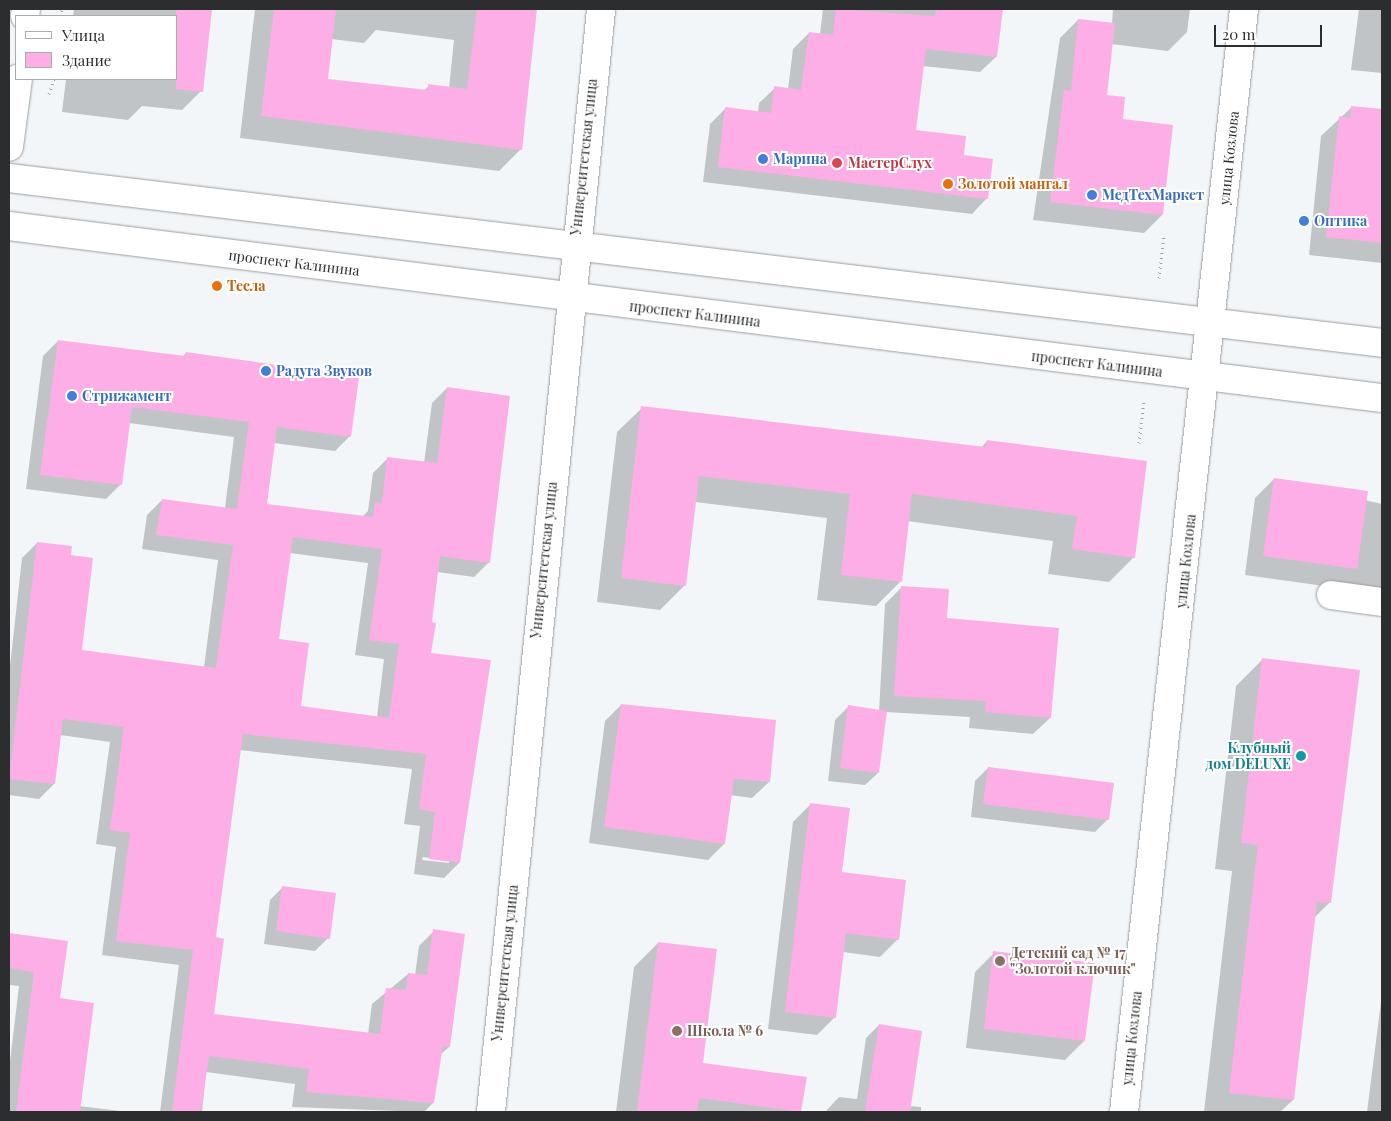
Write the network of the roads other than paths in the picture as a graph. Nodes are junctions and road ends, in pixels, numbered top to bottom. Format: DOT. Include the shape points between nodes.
graph roads {
  1 [pos="601,9"];
  2 [pos="1244,9"];
  3 [pos="18,80"];
  4 [pos="9,147"];
  5 [pos="9,178"];
  6 [pos="9,226"];
  7 [pos="574,247"];
  8 [pos="570,298"];
  9 [pos="1212,323"];
  10 [pos="1382,343"];
  11 [pos="1206,378"];
  12 [pos="1382,398"];
  13 [pos="1331,595"];
  14 [pos="1382,602"];
  15 [pos="491,1112"];
  16 [pos="1124,1112"];
  1 -- 7 [label="main road, Университетская улица"];
  2 -- 9 [label="main road, улица Козлова"];
  3 -- 4 [label="main road"];
  5 -- 7 [label="main road"];
  6 -- 8 [label="main road, проспект Калинина"];
  7 -- 8 [label="main road, Университетская улица"];
  7 -- 9 [label="main road"];
  8 -- 11 [label="main road, проспект Калинина"];
  8 -- 15 [label="main road, Университетская улица"];
  9 -- 10 [label="main road"];
  9 -- 11 [label="main road, улица Козлова"];
  11 -- 12 [label="main road, проспект Калинина"];
  11 -- 16 [label="main road, улица Козлова"];
  13 -- 14 [label="main road"];
}
